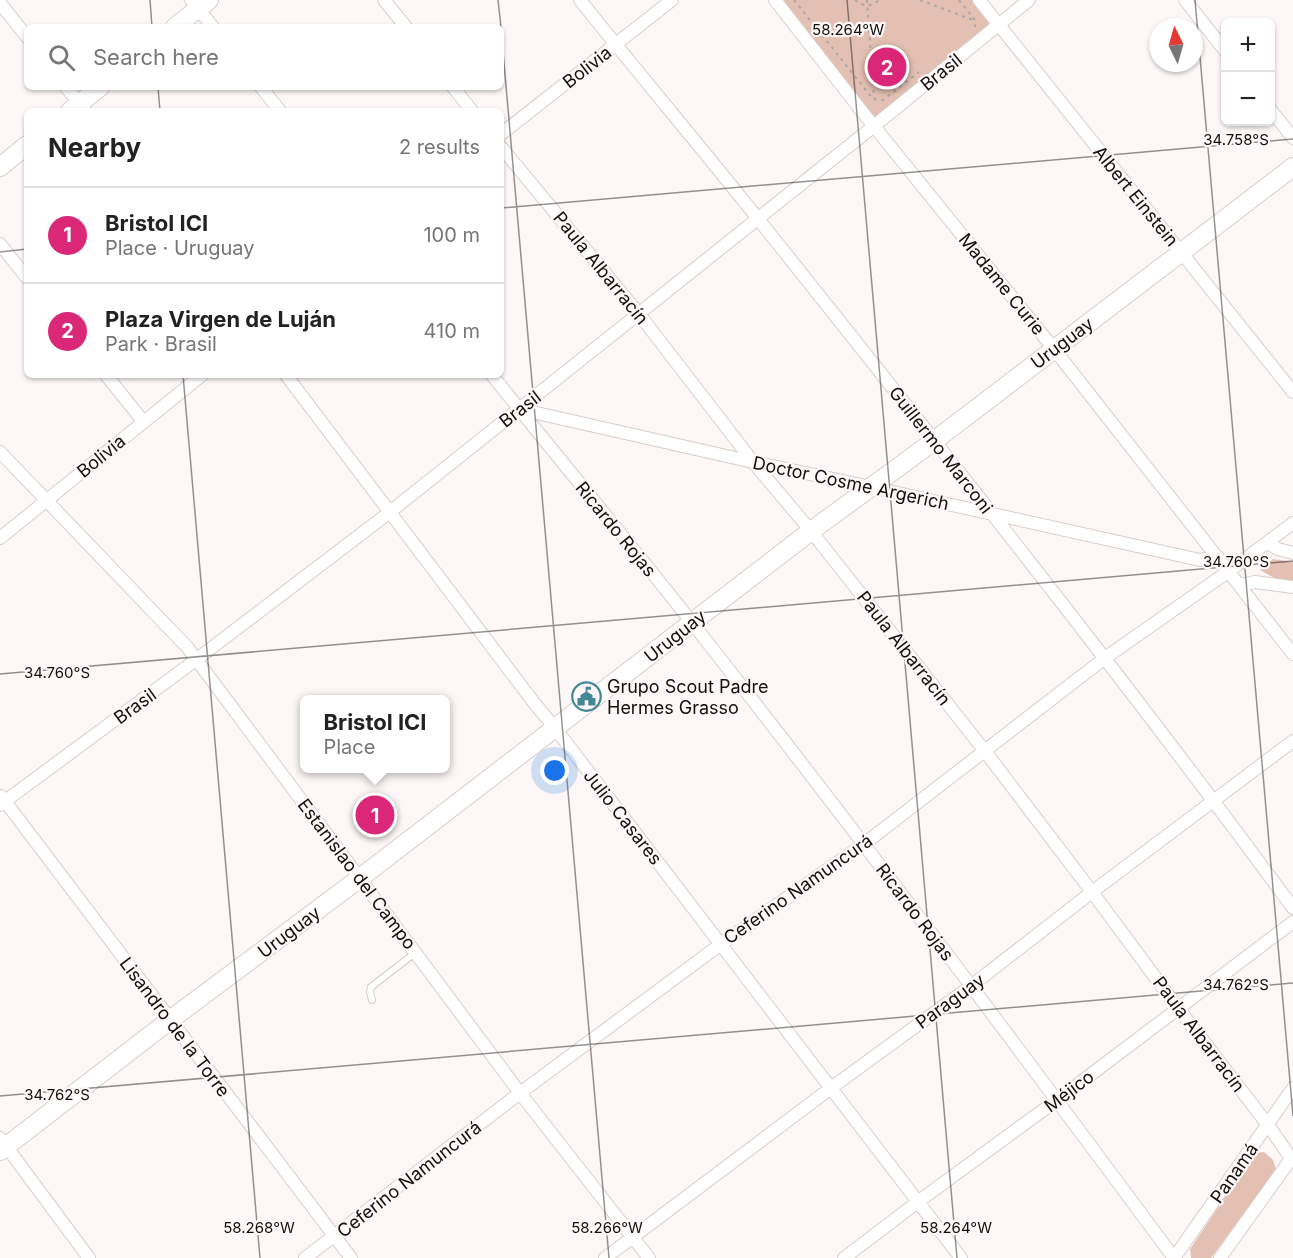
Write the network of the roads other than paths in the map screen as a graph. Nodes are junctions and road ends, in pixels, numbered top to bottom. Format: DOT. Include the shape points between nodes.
graph roads {
  1 [pos="384,0"];
  2 [pos="580,0"];
  3 [pos="672,0"];
  4 [pos="775,0"];
  5 [pos="979,0"];
  6 [pos="1029,0"];
  7 [pos="1185,0"];
  8 [pos="0,3"];
  9 [pos="199,3"];
  10 [pos="178,24"];
  11 [pos="211,24"];
  12 [pos="404,24"];
  13 [pos="999,25"];
  14 [pos="24,33"];
  15 [pos="616,45"];
  16 [pos="1221,46"];
  17 [pos="68,90"];
  18 [pos="97,90"];
  19 [pos="263,90"];
  20 [pos="455,90"];
  21 [pos="78,108"];
  22 [pos="278,108"];
  23 [pos="470,108"];
  24 [pos="1275,115"];
  25 [pos="874,126"];
  26 [pos="504,132"];
  27 [pos="1293,138"];
  28 [pos="24,148"];
  29 [pos="504,151"];
  30 [pos="1293,166"];
  31 [pos="0,167"];
  32 [pos="758,218"];
  33 [pos="0,244"];
  34 [pos="1181,252"];
  35 [pos="24,274"];
  36 [pos="639,314"];
  37 [pos="1054,349"];
  38 [pos="108,378"];
  39 [pos="198,378"];
  40 [pos="288,378"];
  41 [pos="494,378"];
  42 [pos="1293,392"];
  43 [pos="519,409"];
  44 [pos="144,422"];
  45 [pos="934,441"];
  46 [pos="0,452"];
  47 [pos="753,462"];
  48 [pos="871,487"];
  49 [pos="46,501"];
  50 [pos="390,512"];
  51 [pos="991,514"];
  52 [pos="1293,523"];
  53 [pos="811,531"];
  54 [pos="0,538"];
  55 [pos="1268,543"];
  56 [pos="1293,553"];
  57 [pos="1218,557"];
  58 [pos="1229,571"];
  59 [pos="1240,585"];
  60 [pos="1293,587"];
  61 [pos="692,623"];
  62 [pos="1293,654"];
  63 [pos="1105,658"];
  64 [pos="197,659"];
  65 [pos="555,728"];
  66 [pos="1293,741"];
  67 [pos="984,750"];
  68 [pos="1214,800"];
  69 [pos="2,801"];
  70 [pos="864,844"];
  71 [pos="360,878"];
  72 [pos="1092,892"];
  73 [pos="1293,908"];
  74 [pos="1293,922"];
  75 [pos="721,944"];
  76 [pos="415,952"];
  77 [pos="971,986"];
  78 [pos="372,1000"];
  79 [pos="1178,1008"];
  80 [pos="170,1020"];
  81 [pos="831,1088"];
  82 [pos="1293,1088"];
  83 [pos="520,1093"];
  84 [pos="1057,1100"];
  85 [pos="1268,1125"];
  86 [pos="2,1145"];
  87 [pos="1292,1158"];
  88 [pos="919,1201"];
  89 [pos="334,1236"];
  90 [pos="632,1237"];
  91 [pos="89,1258"];
  92 [pos="305,1258"];
  93 [pos="351,1258"];
  94 [pos="605,1258"];
  95 [pos="649,1258"];
  96 [pos="844,1258"];
  97 [pos="961,1258"];
  98 [pos="1174,1258"];
  99 [pos="1220,1258"];
  1 -- 12 [label="street"];
  2 -- 15 [label="street, Guillermo Marconi"];
  3 -- 15 [label="street, Bolivia"];
  4 -- 25 [label="street, Madame Curie"];
  5 -- 13 [label="street, Albert Einstein"];
  6 -- 13 [label="street, Brasil"];
  7 -- 16 [label="street"];
  8 -- 14 [label="street"];
  9 -- 10 [label="street"];
  9 -- 11 [label="street"];
  13 -- 25 [label="street, Brasil"];
  13 -- 34 [label="street, Albert Einstein"];
  15 -- 26 [label="street, Bolivia"];
  15 -- 32 [label="street, Guillermo Marconi"];
  17 -- 21 [label="street"];
  18 -- 21 [label="street"];
  19 -- 22 [label="street"];
  20 -- 23 [label="street"];
  24 -- 27 [label="street"];
  25 -- 32 [label="street, Brasil"];
  25 -- 37 [label="street, Madame Curie"];
  28 -- 31 [label="street"];
  29 -- 36 [label="street, Paula Albarracín"];
  30 -- 34 [label="street, Uruguay"];
  32 -- 36 [label="street, Brasil"];
  32 -- 45 [label="street, Guillermo Marconi"];
  33 -- 35 [label="street"];
  34 -- 37 [label="street, Uruguay"];
  34 -- 42 [label="street, Albert Einstein"];
  36 -- 43 [label="street, Brasil"];
  36 -- 47 [label="street, Paula Albarracín"];
  37 -- 45 [label="street, Uruguay"];
  37 -- 57 [label="street, Madame Curie"];
  38 -- 44 [label="street"];
  39 -- 44 [label="street, Bolivia"];
  40 -- 50 [label="street, Julio Casares"];
  41 -- 43 [label="street, Ricardo Rojas"];
  43 -- 47 [label="street, Doctor Cosme Argerich"];
  43 -- 50 [label="street, Brasil"];
  43 -- 61 [label="street, Ricardo Rojas"];
  44 -- 49 [label="street, Bolivia"];
  45 -- 48 [label="street, Uruguay"];
  45 -- 51 [label="street, Guillermo Marconi"];
  46 -- 49 [label="street, Estanislao del Campo"];
  47 -- 48 [label="street, Doctor Cosme Argerich"];
  47 -- 53 [label="street, Paula Albarracín"];
  48 -- 51 [label="street, Doctor Cosme Argerich"];
  48 -- 53 [label="street, Uruguay"];
  49 -- 54 [label="street, Bolivia"];
  49 -- 64 [label="street, Estanislao del Campo"];
  50 -- 64 [label="street, Brasil"];
  50 -- 65 [label="street, Julio Casares"];
  51 -- 57 [label="street, Doctor Cosme Argerich" via="1200,560"];
  51 -- 63 [label="street, Guillermo Marconi"];
  52 -- 55 [label="street, Ceferino Namuncurá"];
  53 -- 61 [label="street, Uruguay"];
  53 -- 67 [label="street, Paula Albarracín"];
  55 -- 56 [label="street"];
  55 -- 58 [label="street, Ceferino Namuncurá"];
  57 -- 58 [label="street, Madame Curie"];
  58 -- 59 [label="street, Madame Curie"];
  58 -- 63 [label="street, Ceferino Namuncurá"];
  59 -- 60 [label="street" via="1255,582"];
  59 -- 62 [label="street, Madame Curie"];
  61 -- 65 [label="street, Uruguay"];
  61 -- 70 [label="street, Ricardo Rojas"];
  63 -- 67 [label="street, Ceferino Namuncurá"];
  63 -- 68 [label="street, Guillermo Marconi"];
  64 -- 69 [label="street, Brasil"];
  64 -- 71 [label="street, Estanislao del Campo"];
  65 -- 71 [label="street, Uruguay"];
  65 -- 75 [label="street, Julio Casares"];
  66 -- 68 [label="street, Paraguay"];
  67 -- 70 [label="street, Ceferino Namuncurá"];
  67 -- 72 [label="street, Paula Albarracín"];
  68 -- 72 [label="street, Paraguay"];
  68 -- 73 [label="street, Guillermo Marconi"];
  69 -- 80 [label="street, Lisandro de la Torre"];
  70 -- 75 [label="street, Ceferino Namuncurá"];
  70 -- 77 [label="street, Ricardo Rojas"];
  71 -- 76 [label="street, Estanislao del Campo"];
  71 -- 80 [label="street, Uruguay"];
  72 -- 77 [label="street, Paraguay"];
  72 -- 79 [label="street, Paula Albarracín"];
  74 -- 79 [label="street, Méjico"];
  75 -- 81 [label="street, Julio Casares"];
  75 -- 83 [label="street, Ceferino Namuncurá"];
  76 -- 78 [label="lane" via="371,987"];
  76 -- 83 [label="street, Estanislao del Campo"];
  77 -- 81 [label="street, Paraguay"];
  77 -- 84 [label="street, Ricardo Rojas"];
  79 -- 84 [label="street, Méjico"];
  79 -- 85 [label="street, Paula Albarracín"];
  80 -- 86 [label="street, Uruguay"];
  80 -- 89 [label="street, Lisandro de la Torre"];
  81 -- 88 [label="street, Julio Casares"];
  81 -- 90 [label="street, Paraguay"];
  82 -- 85 [label="street, Panamá"];
  83 -- 89 [label="street, Ceferino Namuncurá"];
  83 -- 90 [label="street, Estanislao del Campo"];
  84 -- 88 [label="street, Méjico"];
  84 -- 98 [label="street, Ricardo Rojas"];
  85 -- 87 [label="street, Paula Albarracín"];
  85 -- 98 [label="street, Panamá"];
  86 -- 91 [label="street"];
  87 -- 99 [label="street, Panamá"];
  88 -- 96 [label="street, Méjico"];
  88 -- 97 [label="street, Julio Casares"];
  89 -- 92 [label="street, Ceferino Namuncurá"];
  89 -- 93 [label="street, Lisandro de la Torre"];
  90 -- 94 [label="street, Paraguay"];
  90 -- 95 [label="street, Estanislao del Campo"];
}
